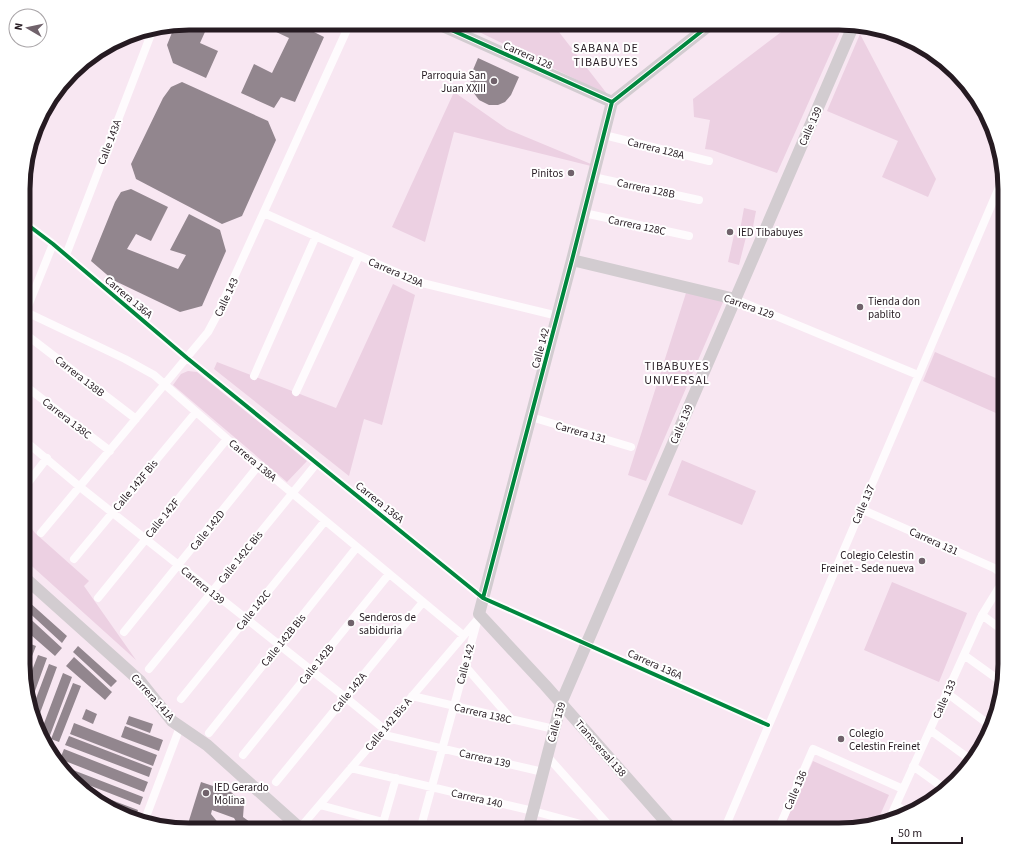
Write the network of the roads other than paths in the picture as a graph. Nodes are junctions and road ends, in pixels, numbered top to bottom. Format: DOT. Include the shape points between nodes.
graph roads {
  1 [pos="347,30"];
  2 [pos="452,30"];
  3 [pos="703,30"];
  4 [pos="851,30"];
  5 [pos="150,35"];
  6 [pos="612,102"];
  7 [pos="604,135"];
  8 [pos="709,161"];
  9 [pos="593,176"];
  10 [pos="998,190"];
  11 [pos="699,200"];
  12 [pos="264,213"];
  13 [pos="584,213"];
  14 [pos="30,227"];
  15 [pos="316,236"];
  16 [pos="689,236"];
  17 [pos="53,244"];
  18 [pos="66,255"];
  19 [pos="358,256"];
  20 [pos="572,260"];
  21 [pos="735,299"];
  22 [pos="30,302"];
  23 [pos="30,316"];
  24 [pos="558,316"];
  25 [pos="30,338"];
  26 [pos="187,358"];
  27 [pos="254,376"];
  28 [pos="918,376"];
  29 [pos="165,384"];
  30 [pos="30,389"];
  31 [pos="296,392"];
  32 [pos="196,412"];
  33 [pos="531,417"];
  34 [pos="136,419"];
  35 [pos="227,439"];
  36 [pos="30,445"];
  37 [pos="632,447"];
  38 [pos="110,451"];
  39 [pos="47,458"];
  40 [pos="317,463"];
  41 [pos="259,466"];
  42 [pos="30,480"];
  43 [pos="80,487"];
  44 [pos="292,493"];
  45 [pos="861,509"];
  46 [pos="112,512"];
  47 [pos="326,521"];
  48 [pos="41,533"];
  49 [pos="146,539"];
  50 [pos="357,547"];
  51 [pos="74,559"];
  52 [pos="179,565"];
  53 [pos="998,571"];
  54 [pos="389,574"];
  55 [pos="30,583"];
  56 [pos="998,589"];
  57 [pos="212,592"];
  58 [pos="98,598"];
  59 [pos="484,598"];
  60 [pos="423,602"];
  61 [pos="982,615"];
  62 [pos="478,617"];
  63 [pos="246,619"];
  64 [pos="998,627"];
  65 [pos="124,632"];
  66 [pos="463,636"];
  67 [pos="586,644"];
  68 [pos="279,645"];
  69 [pos="964,655"];
  70 [pos="465,666"];
  71 [pos="148,669"];
  72 [pos="311,670"];
  73 [pos="998,679"];
  74 [pos="947,693"];
  75 [pos="412,696"];
  76 [pos="345,697"];
  77 [pos="181,699"];
  78 [pos="561,703"];
  79 [pos="454,706"];
  80 [pos="512,720"];
  81 [pos="987,723"];
  82 [pos="768,725"];
  83 [pos="180,727"];
  84 [pos="554,730"];
  85 [pos="930,730"];
  86 [pos="209,732"];
  87 [pos="382,732"];
  88 [pos="442,748"];
  89 [pos="243,755"];
  90 [pos="547,756"];
  91 [pos="968,758"];
  92 [pos="913,766"];
  93 [pos="351,768"];
  94 [pos="543,772"];
  95 [pos="396,778"];
  96 [pos="276,782"];
  97 [pos="941,786"];
  98 [pos="432,787"];
  99 [pos="903,789"];
  100 [pos="320,805"];
  101 [pos="896,805"];
  102 [pos="903,810"];
  103 [pos="533,811"];
  104 [pos="892,814"];
  105 [pos="146,817"];
  106 [pos="294,823"];
  107 [pos="306,823"];
  108 [pos="373,823"];
  109 [pos="383,823"];
  110 [pos="421,823"];
  111 [pos="530,823"];
  112 [pos="577,823"];
  113 [pos="607,823"];
  114 [pos="666,823"];
  115 [pos="727,823"];
  116 [pos="781,823"];
  1 -- 12 [label="street, Calle 143"];
  2 -- 6 [label="street, Carrera 128"];
  3 -- 6 [label="street"];
  4 -- 21 [label="street, Calle 139"];
  5 -- 18 [label="street, Calle 143A"];
  6 -- 7 [label="street, Calle 142"];
  7 -- 8 [label="street, Carrera 128A"];
  7 -- 9 [label="street, Calle 142"];
  9 -- 11 [label="street, Carrera 128B"];
  9 -- 13 [label="street, Calle 142"];
  10 -- 28 [label="street, Calle 137"];
  12 -- 15 [label="street, Carrera 129A"];
  12 -- 26 [label="street, Calle 143" via="216,317 208,332"];
  13 -- 16 [label="street, Carrera 128C"];
  13 -- 20 [label="street, Calle 142"];
  14 -- 17 [label="street, Carrera 136A"];
  15 -- 19 [label="street, Carrera 129A"];
  15 -- 27 [label="street"];
  17 -- 18 [label="street, Carrera 136A"];
  17 -- 22 [label="street"];
  18 -- 26 [label="street, Carrera 136A"];
  19 -- 24 [label="street, Carrera 129A" via="418,282"];
  19 -- 31 [label="street"];
  20 -- 21 [label="street, Carrera 129"];
  20 -- 24 [label="street, Calle 142"];
  21 -- 28 [label="street, Carrera 129"];
  21 -- 67 [label="street, Calle 139"];
  23 -- 29 [label="street, Carrera 138A" via="125,360 154,375"];
  24 -- 33 [label="street, Calle 142"];
  25 -- 34 [label="street, Carrera 138B"];
  26 -- 29 [label="street, Calle 143"];
  26 -- 40 [label="street, Carrera 136A"];
  28 -- 45 [label="street, Calle 137"];
  29 -- 32 [label="street, Carrera 138A"];
  29 -- 34 [label="street, Calle 143"];
  30 -- 38 [label="street, Carrera 138C"];
  32 -- 35 [label="street, Carrera 138A"];
  32 -- 46 [label="street, Calle 142F Bis"];
  33 -- 37 [label="street, Carrera 131"];
  33 -- 59 [label="street, Calle 142"];
  34 -- 38 [label="street, Calle 143"];
  35 -- 41 [label="street, Carrera 138A"];
  35 -- 49 [label="street, Calle 142F"];
  36 -- 39 [label="street, Carrera 139"];
  38 -- 43 [label="street, Calle 143"];
  39 -- 42 [label="street"];
  39 -- 43 [label="street, Carrera 139"];
  40 -- 44 [label="street, Calle 142C Bis"];
  40 -- 59 [label="street, Carrera 136A"];
  41 -- 44 [label="street, Carrera 138A"];
  41 -- 52 [label="street, Calle 142D"];
  43 -- 46 [label="street, Carrera 139"];
  43 -- 48 [label="street, Calle 143"];
  44 -- 47 [label="street, Carrera 138A"];
  44 -- 57 [label="street, Calle 142C Bis"];
  45 -- 53 [label="street, Carrera 131"];
  45 -- 82 [label="street, Calle 137"];
  46 -- 49 [label="street, Carrera 139"];
  46 -- 51 [label="street, Calle 142F Bis"];
  47 -- 50 [label="street, Carrera 138A"];
  47 -- 63 [label="street, Calle 142C"];
  49 -- 52 [label="street, Carrera 139"];
  49 -- 58 [label="street, Calle 142F"];
  50 -- 54 [label="street, Carrera 138A"];
  50 -- 68 [label="street, Calle 142B Bis"];
  52 -- 57 [label="street, Carrera 139"];
  52 -- 65 [label="street, Calle 142D"];
  54 -- 60 [label="street, Carrera 138A"];
  54 -- 72 [label="street, Calle 142B"];
  55 -- 83 [label="street, Carrera 141A" via="140,680 165,713"];
  56 -- 61 [label="street, Calle 133"];
  57 -- 63 [label="street, Carrera 139"];
  57 -- 71 [label="street, Calle 142C Bis"];
  59 -- 62 [label="street, Calle 142"];
  59 -- 67 [label="street, Carrera 136A"];
  60 -- 66 [label="street, Carrera 138A"];
  60 -- 76 [label="street, Calle 142A"];
  61 -- 64 [label="street"];
  61 -- 69 [label="street, Calle 133"];
  62 -- 66 [label="street, Calle 142 Bis A"];
  62 -- 70 [label="street, Calle 142"];
  62 -- 78 [label="street, Transversal 138"];
  63 -- 68 [label="street, Carrera 139"];
  63 -- 77 [label="street, Calle 142C"];
  66 -- 75 [label="street, Calle 142 Bis A"];
  67 -- 78 [label="street, Calle 139"];
  67 -- 82 [label="street, Carrera 136A"];
  68 -- 72 [label="street, Carrera 139"];
  68 -- 86 [label="street, Calle 142B Bis"];
  69 -- 73 [label="street"];
  69 -- 74 [label="street, Calle 133"];
  70 -- 79 [label="street, Calle 142"];
  70 -- 80 [label="street"];
  72 -- 76 [label="street, Carrera 139"];
  72 -- 89 [label="street, Calle 142B"];
  74 -- 81 [label="street"];
  74 -- 85 [label="street, Calle 133"];
  75 -- 79 [label="street, Carrera 138C"];
  75 -- 87 [label="street, Calle 142 Bis A"];
  76 -- 87 [label="street, Carrera 139"];
  76 -- 96 [label="street, Calle 142A"];
  78 -- 84 [label="street, Calle 139"];
  78 -- 114 [label="street, Transversal 138"];
  79 -- 80 [label="street, Carrera 138C"];
  79 -- 88 [label="street, Calle 142"];
  80 -- 84 [label="street, Carrera 138C"];
  82 -- 115 [label="street, Calle 137"];
  83 -- 105 [label="street"];
  83 -- 106 [label="street, Carrera 141A" via="208,745"];
  84 -- 90 [label="street, Calle 139"];
  85 -- 91 [label="street"];
  85 -- 92 [label="street, Calle 133"];
  87 -- 88 [label="street, Carrera 139"];
  87 -- 93 [label="street, Calle 142 Bis A"];
  88 -- 94 [label="street, Carrera 139"];
  88 -- 98 [label="street, Calle 142"];
  90 -- 94 [label="street, Calle 139"];
  90 -- 113 [label="street"];
  92 -- 97 [label="street"];
  92 -- 99 [label="street, Calle 133"];
  93 -- 95 [label="street, Carrera 140"];
  93 -- 100 [label="street, Calle 142 Bis A"];
  94 -- 103 [label="street, Calle 139"];
  95 -- 98 [label="street, Carrera 140"];
  95 -- 109 [label="street"];
  98 -- 103 [label="street, Carrera 140"];
  98 -- 110 [label="street, Calle 142"];
  99 -- 101 [label="street, Calle 133"];
  99 -- 116 [label="street, Calle 136" via="813,749"];
  100 -- 107 [label="street, Calle 142 Bis A"];
  100 -- 108 [label="street"];
  101 -- 102 [label="street"];
  101 -- 104 [label="street, Calle 133"];
  103 -- 111 [label="street, Calle 139"];
  103 -- 112 [label="street, Carrera 140"];
}
